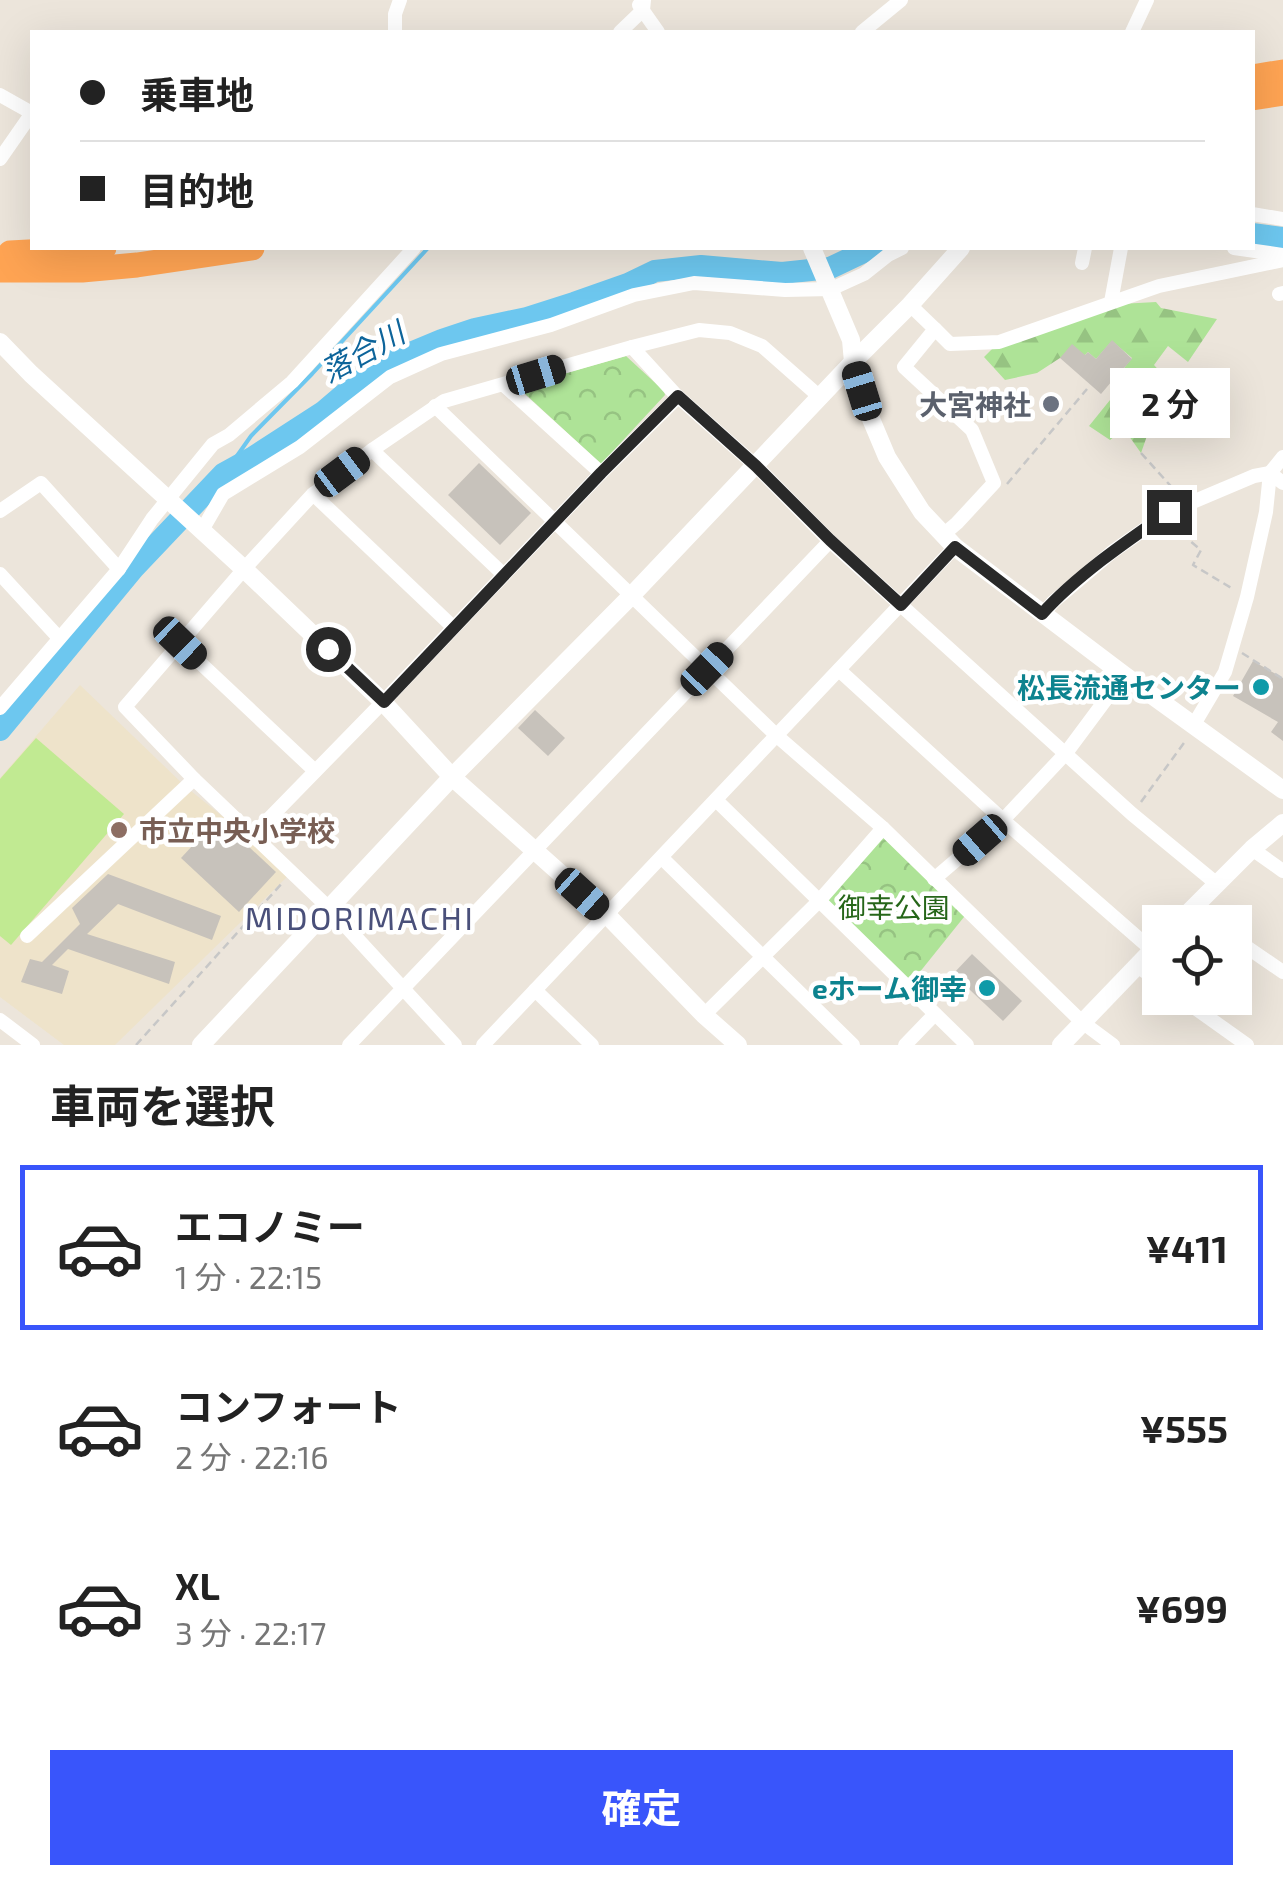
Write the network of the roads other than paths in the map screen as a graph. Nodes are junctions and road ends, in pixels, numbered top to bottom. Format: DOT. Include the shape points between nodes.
graph roads {
  1 [pos="400,0"];
  2 [pos="901,0"];
  3 [pos="1146,0"];
  4 [pos="641,3"];
  5 [pos="395,30"];
  6 [pos="621,30"];
  7 [pos="657,30"];
  8 [pos="864,30"];
  9 [pos="1133,30"];
  10 [pos="1283,72"];
  11 [pos="1255,77"];
  12 [pos="1283,93"];
  13 [pos="0,96"];
  14 [pos="1255,98"];
  15 [pos="30,112"];
  16 [pos="30,116"];
  17 [pos="0,158"];
  18 [pos="1255,214"];
  19 [pos="1283,218"];
  20 [pos="80,250"];
  21 [pos="238,250"];
  22 [pos="412,250"];
  23 [pos="815,250"];
  24 [pos="898,250"];
  25 [pos="960,250"];
  26 [pos="1121,250"];
  27 [pos="1245,250"];
  28 [pos="1283,257"];
  29 [pos="4,267"];
  30 [pos="830,286"];
  31 [pos="1111,302"];
  32 [pos="910,306"];
  33 [pos="936,329"];
  34 [pos="0,342"];
  35 [pos="632,347"];
  36 [pos="853,362"];
  37 [pos="504,384"];
  38 [pos="678,396"];
  39 [pos="820,398"];
  40 [pos="435,406"];
  41 [pos="372,450"];
  42 [pos="1283,457"];
  43 [pos="756,466"];
  44 [pos="601,473"];
  45 [pos="1270,473"];
  46 [pos="1283,483"];
  47 [pos="313,494"];
  48 [pos="168,500"];
  49 [pos="0,511"];
  50 [pos="554,522"];
  51 [pos="201,532"];
  52 [pos="830,540"];
  53 [pos="950,540"];
  54 [pos="119,569"];
  55 [pos="244,569"];
  56 [pos="0,574"];
  57 [pos="504,575"];
  58 [pos="631,596"];
  59 [pos="901,605"];
  60 [pos="1042,614"];
  61 [pos="454,627"];
  62 [pos="59,638"];
  63 [pos="180,643"];
  64 [pos="707,669"];
  65 [pos="839,670"];
  66 [pos="1124,675"];
  67 [pos="0,683"];
  68 [pos="13,693"];
  69 [pos="384,702"];
  70 [pos="0,708"];
  71 [pos="1195,726"];
  72 [pos="777,736"];
  73 [pos="1066,753"];
  74 [pos="315,771"];
  75 [pos="452,777"];
  76 [pos="194,779"];
  77 [pos="1283,790"];
  78 [pos="716,800"];
  79 [pos="1002,820"];
  80 [pos="1283,823"];
  81 [pos="882,828"];
  82 [pos="254,834"];
  83 [pos="1252,849"];
  84 [pos="534,850"];
  85 [pos="662,858"];
  86 [pos="1283,871"];
  87 [pos="934,879"];
  88 [pos="1217,884"];
  89 [pos="819,902"];
  90 [pos="1197,905"];
  91 [pos="330,909"];
  92 [pos="607,915"];
  93 [pos="1142,935"];
  94 [pos="27,936"];
  95 [pos="1252,951"];
  96 [pos="764,956"];
  97 [pos="1142,961"];
  98 [pos="1137,966"];
  99 [pos="1142,969"];
  100 [pos="1283,972"];
  101 [pos="404,988"];
  102 [pos="535,990"];
  103 [pos="704,1014"];
  104 [pos="935,1014"];
  105 [pos="1205,1015"];
  106 [pos="0,1020"];
  107 [pos="1082,1022"];
  108 [pos="33,1045"];
  109 [pos="201,1045"];
  110 [pos="349,1045"];
  111 [pos="455,1045"];
  112 [pos="483,1045"];
  113 [pos="592,1045"];
  114 [pos="738,1045"];
  115 [pos="853,1045"];
  116 [pos="905,1045"];
  117 [pos="966,1045"];
  118 [pos="1061,1045"];
  119 [pos="1113,1045"];
  120 [pos="1247,1045"];
  1 -- 5 [label="street"];
  2 -- 8 [label="street"];
  3 -- 9 [label="street"];
  4 -- 6 [label="street"];
  4 -- 7 [label="street"];
  10 -- 11 [label="highway"];
  12 -- 14 [label="highway"];
  13 -- 15 [label="street"];
  16 -- 17 [label="street"];
  18 -- 19 [label="street"];
  20 -- 29 [label="highway"];
  21 -- 29 [label="highway" via="82,270"];
  22 -- 48 [label="street" via="292,382 213,444"];
  23 -- 30 [label="street"];
  24 -- 30 [label="street" via="864,274"];
  25 -- 32 [label="street"];
  26 -- 31 [label="street"];
  27 -- 28 [label="street"];
  28 -- 31 [label="street"];
  30 -- 36 [label="street" via="852,340"];
  30 -- 51 [label="street" via="694,283 441,354 390,377 300,447 223,494"];
  31 -- 33 [label="street" via="998,342 950,344"];
  32 -- 33 [label="street"];
  32 -- 36 [label="street"];
  33 -- 53 [label="street" via="904,367 972,430 994,483"];
  34 -- 48 [label="street"];
  35 -- 37 [label="street"];
  35 -- 38 [label="street"];
  35 -- 39 [label="street" via="699,330 730,333 762,346"];
  36 -- 39 [label="street"];
  36 -- 53 [label="street" via="887,457 922,512"];
  37 -- 40 [label="street"];
  37 -- 44 [label="street"];
  38 -- 43 [label="street"];
  38 -- 44 [label="street"];
  39 -- 43 [label="street"];
  40 -- 41 [label="street"];
  40 -- 50 [label="street"];
  41 -- 47 [label="street"];
  41 -- 57 [label="street"];
  42 -- 45 [label="street"];
  43 -- 52 [label="street"];
  43 -- 58 [label="street"];
  44 -- 50 [label="street"];
  45 -- 46 [label="street"];
  45 -- 60 [label="street" via="1169,512"];
  45 -- 71 [label="street" via="1233,647"];
  47 -- 55 [label="street"];
  47 -- 61 [label="street"];
  48 -- 51 [label="street"];
  48 -- 54 [label="street"];
  49 -- 54 [label="street" via="41,483"];
  50 -- 57 [label="street"];
  50 -- 58 [label="street"];
  51 -- 55 [label="street"];
  52 -- 59 [label="street"];
  52 -- 64 [label="street"];
  53 -- 59 [label="street"];
  53 -- 60 [label="street"];
  54 -- 62 [label="street"];
  55 -- 63 [label="street"];
  55 -- 69 [label="street"];
  56 -- 62 [label="street"];
  57 -- 61 [label="street"];
  58 -- 64 [label="street"];
  58 -- 75 [label="street"];
  59 -- 65 [label="street"];
  59 -- 73 [label="street"];
  60 -- 66 [label="street"];
  61 -- 69 [label="street"];
  62 -- 68 [label="street"];
  63 -- 74 [label="street"];
  63 -- 76 [label="street" via="125,708"];
  64 -- 72 [label="street"];
  64 -- 84 [label="street"];
  65 -- 72 [label="street"];
  65 -- 79 [label="street"];
  66 -- 71 [label="street"];
  66 -- 73 [label="street"];
  67 -- 68 [label="street"];
  68 -- 70 [label="street"];
  69 -- 74 [label="street"];
  69 -- 75 [label="street"];
  71 -- 77 [label="street"];
  72 -- 78 [label="street"];
  72 -- 81 [label="street"];
  73 -- 79 [label="street"];
  73 -- 88 [label="street"];
  74 -- 82 [label="street"];
  75 -- 84 [label="street"];
  75 -- 91 [label="street"];
  76 -- 82 [label="street"];
  76 -- 94 [label="street"];
  78 -- 85 [label="street"];
  78 -- 89 [label="street"];
  79 -- 87 [label="street"];
  79 -- 93 [label="street"];
  80 -- 83 [label="street"];
  81 -- 87 [label="street"];
  81 -- 89 [label="street"];
  82 -- 91 [label="street"];
  83 -- 86 [label="street"];
  83 -- 88 [label="street"];
  84 -- 92 [label="street"];
  84 -- 101 [label="street"];
  85 -- 92 [label="street"];
  85 -- 96 [label="street"];
  87 -- 107 [label="street"];
  88 -- 90 [label="street"];
  89 -- 96 [label="street"];
  89 -- 104 [label="street"];
  91 -- 101 [label="street"];
  91 -- 109 [label="street"];
  92 -- 102 [label="street"];
  92 -- 103 [label="street"];
  95 -- 100 [label="street"];
  96 -- 103 [label="street"];
  96 -- 115 [label="street"];
  97 -- 98 [label="street"];
  98 -- 99 [label="street"];
  98 -- 107 [label="street"];
  101 -- 110 [label="street"];
  101 -- 111 [label="street"];
  102 -- 112 [label="street"];
  102 -- 113 [label="street"];
  103 -- 114 [label="street"];
  104 -- 116 [label="street"];
  104 -- 117 [label="street"];
  105 -- 120 [label="street"];
  106 -- 108 [label="street"];
  107 -- 118 [label="street"];
  107 -- 119 [label="street"];
}
